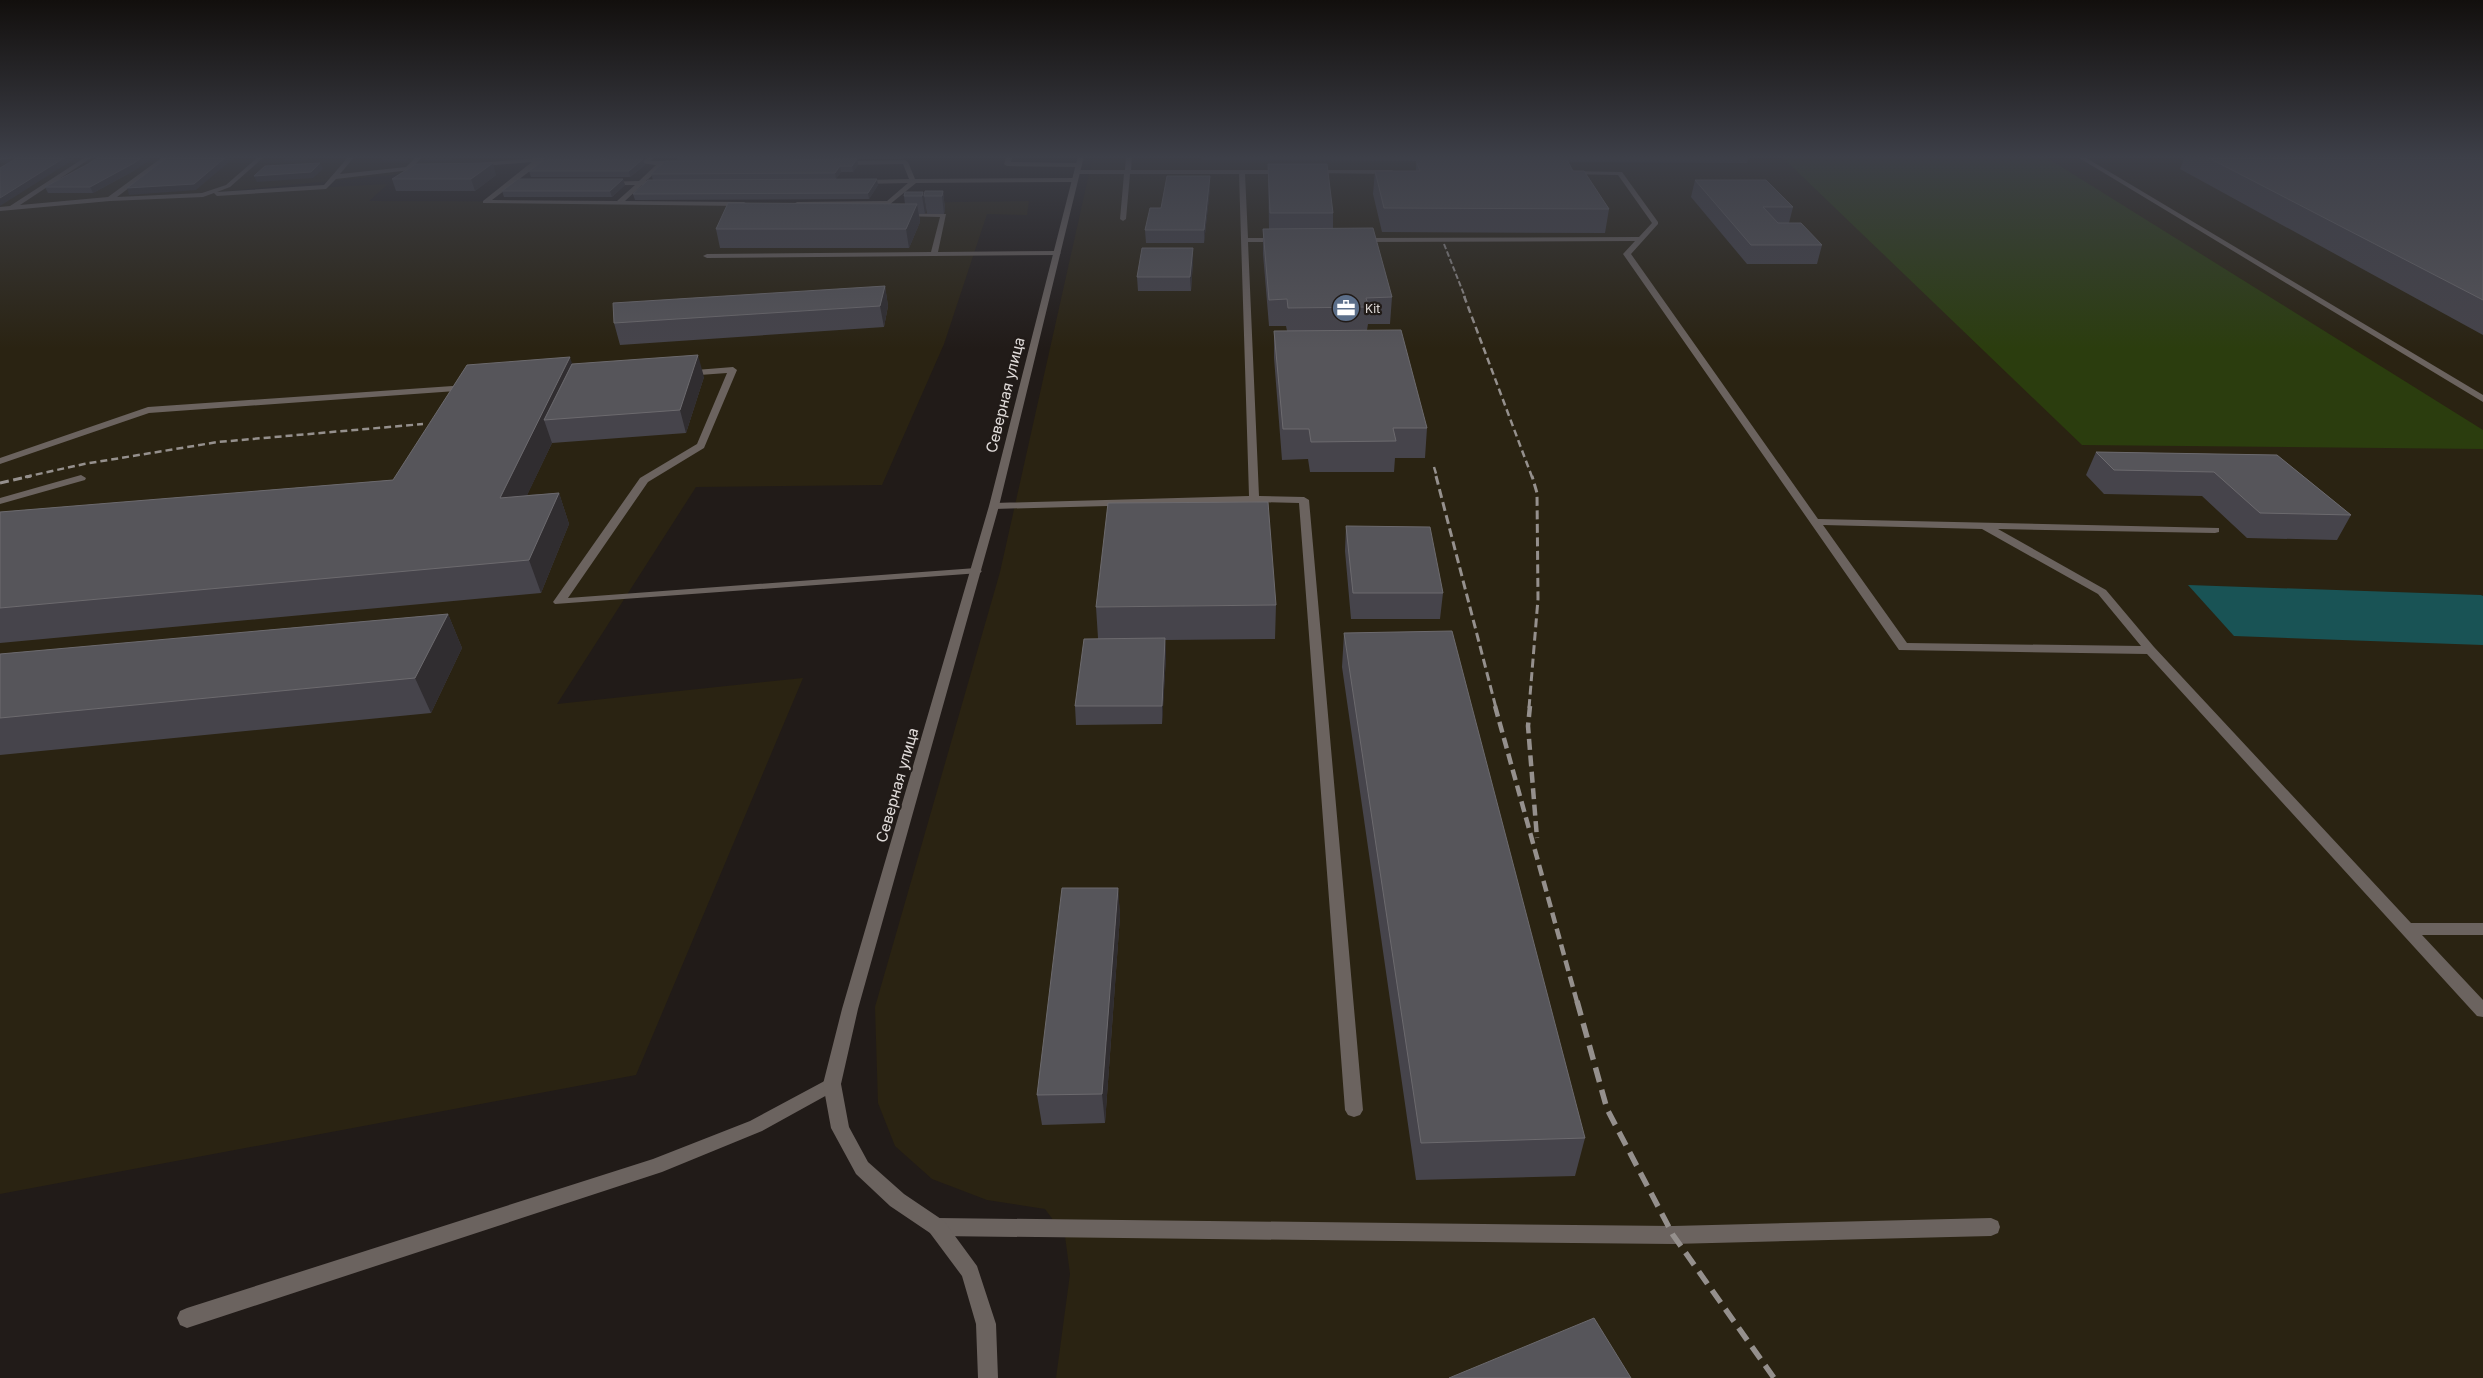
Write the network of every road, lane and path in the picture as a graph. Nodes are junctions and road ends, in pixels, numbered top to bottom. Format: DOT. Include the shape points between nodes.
graph roads {
  1 [pos="943,220"];
  2 [pos="1065,220"];
  3 [pos="1244,220"];
  4 [pos="1655,220"];
  5 [pos="2186,220"];
  6 [pos="1640,239"];
  7 [pos="1245,240"];
  8 [pos="1284,240"];
  9 [pos="1353,240"];
  10 [pos="934,253"];
  11 [pos="1057,253"];
  12 [pos="707,256"];
  13 [pos="674,374"];
  14 [pos="476,388"];
  15 [pos="2483,399"];
  16 [pos="0,461"];
  17 [pos="81,478"];
  18 [pos="1254,499"];
  19 [pos="0,501"];
  20 [pos="994,506"];
  21 [pos="1815,522"];
  22 [pos="1984,526"];
  23 [pos="2215,530"];
  24 [pos="976,571"];
  25 [pos="2150,650"];
  26 [pos="2408,929"];
  27 [pos="2483,929"];
  28 [pos="2483,1011"];
  29 [pos="832,1084"];
  30 [pos="1354,1110"];
  31 [pos="937,1227"];
  32 [pos="1991,1227"];
  33 [pos="187,1318"];
  34 [pos="988,1378"];
  1 -- 10 [label="street"];
  2 -- 11 [label="street, Северная улица"];
  3 -- 7 [label="street"];
  4 -- 6 [label="street"];
  5 -- 15 [label="street"];
  6 -- 9 [label="street"];
  6 -- 21 [label="street" via="1627,254"];
  7 -- 8 [label="street"];
  7 -- 18 [label="street"];
  10 -- 11 [label="street"];
  10 -- 12 [label="street"];
  11 -- 20 [label="street, Северная улица"];
  13 -- 24 [label="street" via="733,370 701,446 644,480 559,602"];
  14 -- 16 [label="street" via="148,410"];
  17 -- 19 [label="street"];
  18 -- 20 [label="street"];
  18 -- 30 [label="street" via="1304,500"];
  20 -- 24 [label="street, Северная улица"];
  21 -- 22 [label="street"];
  21 -- 25 [label="street" via="1903,647"];
  22 -- 23 [label="street"];
  22 -- 25 [label="street" via="2102,592"];
  24 -- 29 [label="street, Северная улица" via="850,1009"];
  25 -- 26 [label="street"];
  26 -- 27 [label="street"];
  26 -- 28 [label="street"];
  29 -- 31 [label="street, Северная улица" via="840,1128 862,1168 897,1200"];
  29 -- 33 [label="street" via="756,1126 656,1166"];
  31 -- 32 [label="street" via="1674,1235"];
  31 -- 34 [label="street, Северная улица" via="970,1272 986,1324"];
}
